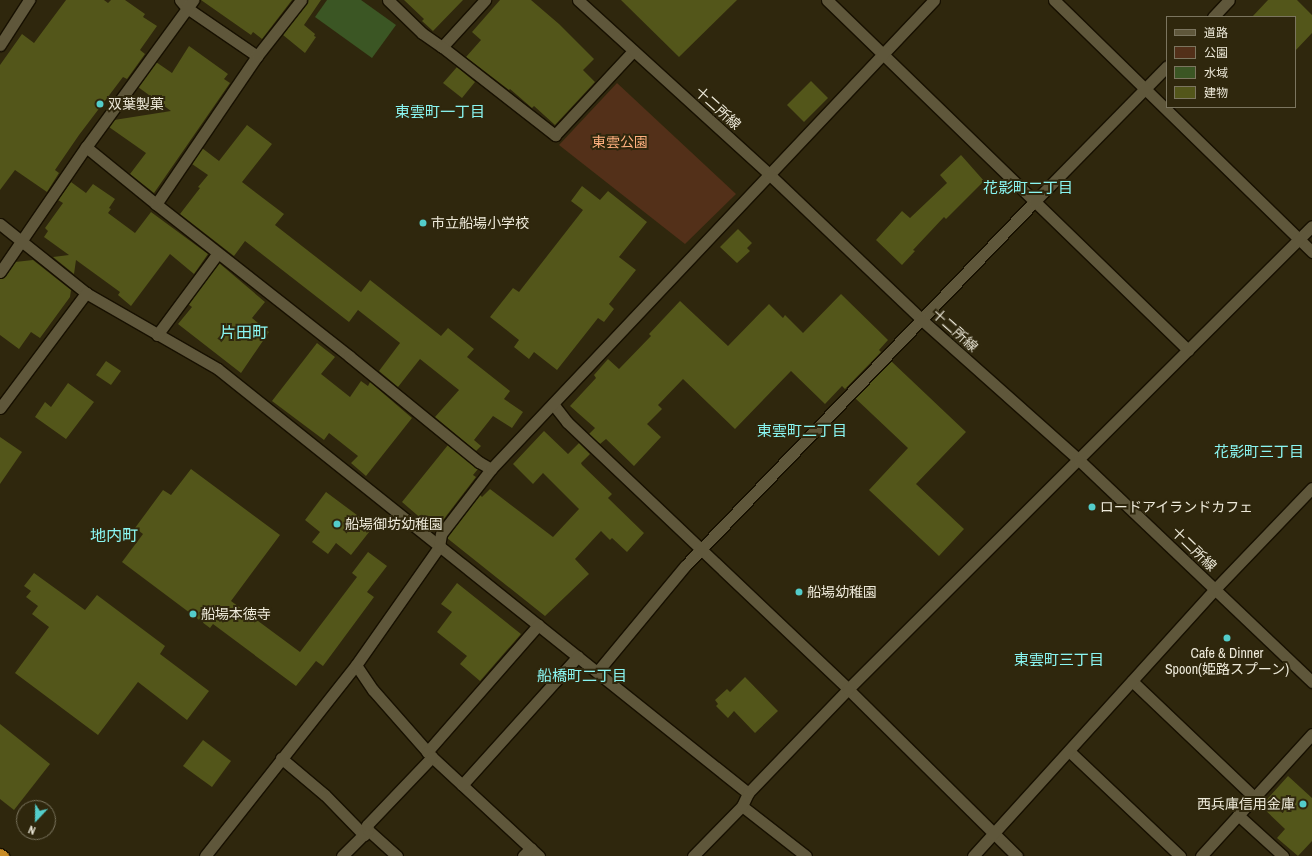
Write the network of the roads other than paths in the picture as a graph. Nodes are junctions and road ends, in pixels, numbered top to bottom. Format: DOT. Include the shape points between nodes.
graph roads {
  1 [pos="29,0"];
  2 [pos="301,0"];
  3 [pos="388,0"];
  4 [pos="485,0"];
  5 [pos="578,0"];
  6 [pos="827,0"];
  7 [pos="934,0"];
  8 [pos="1054,0"];
  9 [pos="1230,0"];
  10 [pos="186,3"];
  11 [pos="1215,16"];
  12 [pos="0,45"];
  13 [pos="441,46"];
  14 [pos="633,52"];
  15 [pos="882,54"];
  16 [pos="257,56"];
  17 [pos="1166,67"];
  18 [pos="1146,89"];
  19 [pos="86,147"];
  20 [pos="770,175"];
  21 [pos="1034,202"];
  22 [pos="156,204"];
  23 [pos="0,224"];
  24 [pos="1312,226"];
  25 [pos="1299,239"];
  26 [pos="22,242"];
  27 [pos="1312,252"];
  28 [pos="218,253"];
  29 [pos="0,272"];
  30 [pos="86,292"];
  31 [pos="922,320"];
  32 [pos="156,335"];
  33 [pos="1188,350"];
  34 [pos="553,404"];
  35 [pos="0,408"];
  36 [pos="1079,460"];
  37 [pos="491,468"];
  38 [pos="1312,488"];
  39 [pos="439,547"];
  40 [pos="702,549"];
  41 [pos="1215,589"];
  42 [pos="538,625"];
  43 [pos="578,656"];
  44 [pos="356,665"];
  45 [pos="597,672"];
  46 [pos="1132,681"];
  47 [pos="1312,682"];
  48 [pos="848,689"];
  49 [pos="1312,734"];
  50 [pos="1069,751"];
  51 [pos="429,755"];
  52 [pos="281,758"];
  53 [pos="462,785"];
  54 [pos="748,793"];
  55 [pos="1254,798"];
  56 [pos="742,806"];
  57 [pos="1238,814"];
  58 [pos="366,832"];
  59 [pos="994,834"];
  60 [pos="531,848"];
  61 [pos="0,854"];
  62 [pos="3,856"];
  63 [pos="205,856"];
  64 [pos="342,856"];
  65 [pos="397,856"];
  66 [pos="523,856"];
  67 [pos="539,856"];
  68 [pos="693,856"];
  69 [pos="806,856"];
  70 [pos="973,856"];
  71 [pos="1017,856"];
  72 [pos="1180,856"];
  73 [pos="1201,856"];
  74 [pos="1283,856"];
  1 -- 12 [label="street"];
  2 -- 16 [label="street"];
  3 -- 13 [label="street" via="422,33"];
  4 -- 13 [label="street"];
  5 -- 14 [label="street, 十二所線"];
  6 -- 15 [label="street"];
  7 -- 15 [label="street"];
  8 -- 18 [label="street"];
  9 -- 11 [label="street"];
  10 -- 16 [label="street"];
  10 -- 19 [label="street"];
  13 -- 14 [label="street" via="555,135"];
  14 -- 20 [label="street, 十二所線"];
  15 -- 20 [label="street"];
  15 -- 21 [label="street"];
  16 -- 22 [label="street"];
  17 -- 18 [label="street"];
  18 -- 21 [label="street"];
  18 -- 25 [label="street"];
  19 -- 22 [label="street"];
  19 -- 26 [label="street"];
  20 -- 31 [label="street, 十二所線"];
  20 -- 34 [label="street"];
  21 -- 31 [label="street"];
  21 -- 33 [label="street"];
  22 -- 28 [label="street"];
  23 -- 26 [label="street"];
  24 -- 25 [label="street"];
  25 -- 27 [label="street"];
  25 -- 33 [label="street"];
  26 -- 29 [label="street"];
  26 -- 30 [label="street"];
  28 -- 32 [label="street"];
  28 -- 37 [label="street" via="479,462"];
  30 -- 32 [label="street"];
  30 -- 35 [label="street"];
  31 -- 36 [label="street, 十二所線"];
  31 -- 40 [label="street"];
  32 -- 39 [label="street" via="218,369"];
  33 -- 36 [label="street"];
  34 -- 37 [label="street"];
  34 -- 40 [label="street" via="568,422"];
  36 -- 41 [label="street, 十二所線"];
  36 -- 48 [label="street"];
  37 -- 39 [label="street" via="441,534"];
  38 -- 41 [label="street"];
  39 -- 42 [label="street"];
  39 -- 44 [label="street"];
  40 -- 45 [label="street"];
  40 -- 48 [label="street"];
  41 -- 46 [label="street"];
  41 -- 47 [label="street, 十二所線"];
  42 -- 43 [label="street"];
  42 -- 51 [label="street"];
  43 -- 45 [label="street"];
  43 -- 53 [label="street"];
  44 -- 51 [label="street" via="373,690"];
  44 -- 52 [label="street"];
  45 -- 54 [label="street"];
  46 -- 50 [label="street"];
  46 -- 55 [label="street"];
  48 -- 54 [label="street"];
  48 -- 59 [label="street"];
  49 -- 55 [label="street"];
  50 -- 59 [label="street"];
  50 -- 72 [label="street"];
  51 -- 53 [label="street"];
  51 -- 58 [label="street" via="367,825"];
  52 -- 58 [label="street"];
  52 -- 63 [label="street"];
  53 -- 60 [label="street"];
  54 -- 56 [label="street"];
  55 -- 57 [label="street"];
  56 -- 68 [label="street"];
  56 -- 69 [label="street"];
  57 -- 73 [label="street"];
  57 -- 74 [label="street"];
  58 -- 64 [label="street"];
  58 -- 65 [label="street"];
  59 -- 70 [label="street"];
  59 -- 71 [label="street"];
  60 -- 66 [label="street"];
  60 -- 67 [label="street"];
  61 -- 62 [label="highway"];
}
